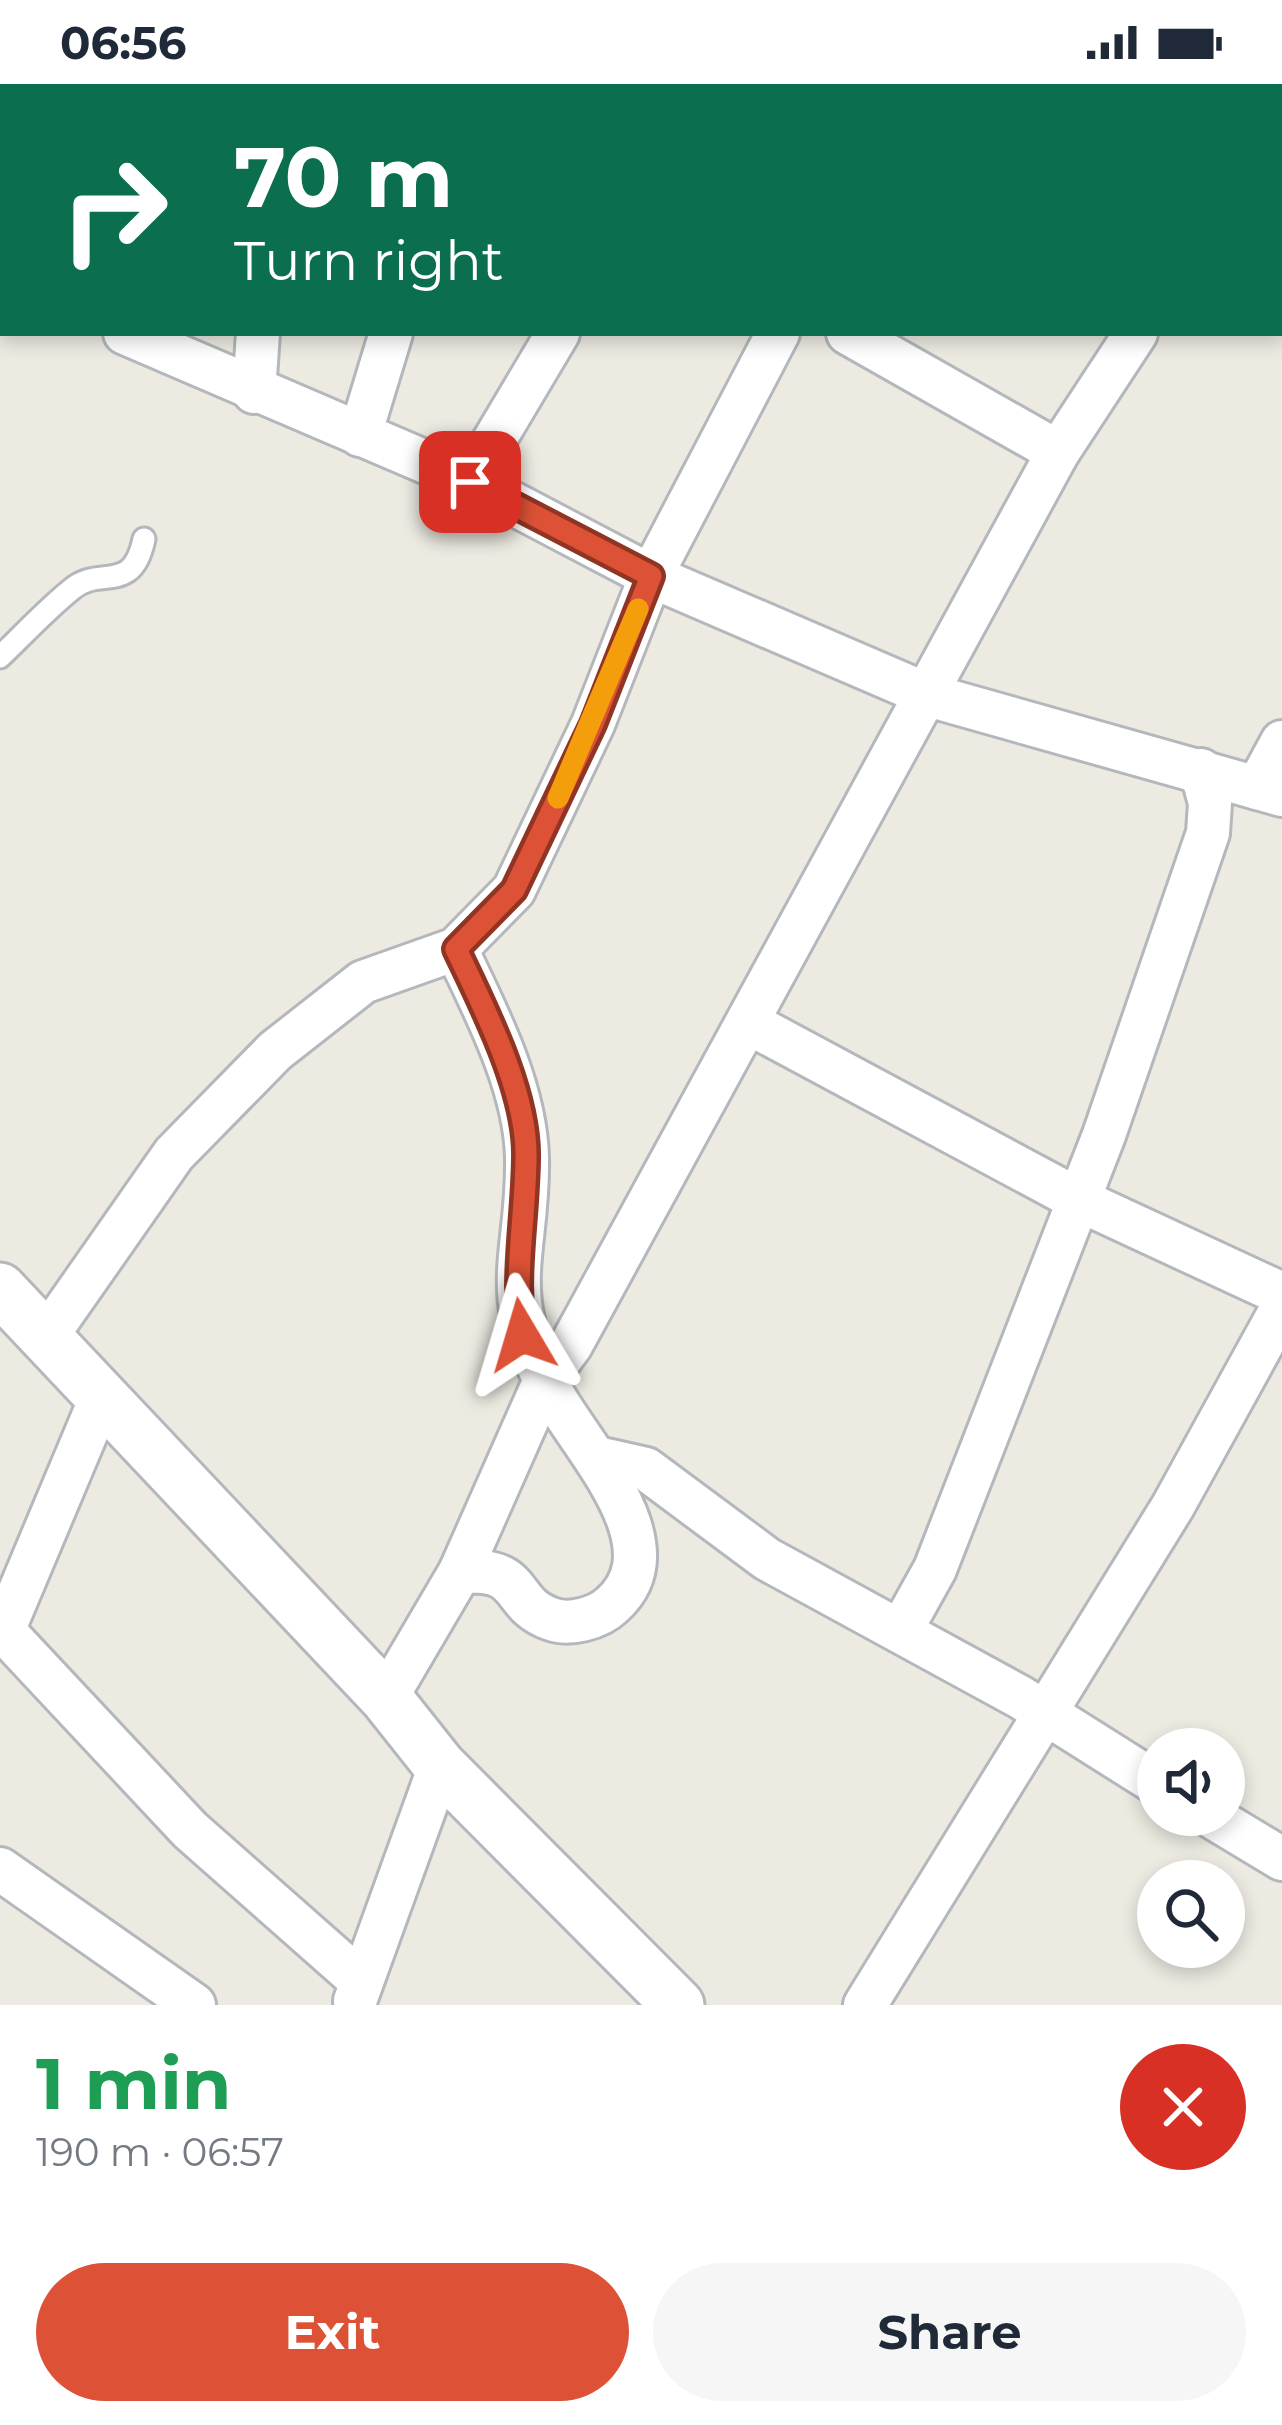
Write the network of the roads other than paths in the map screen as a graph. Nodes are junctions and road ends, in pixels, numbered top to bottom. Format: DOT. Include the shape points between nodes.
graph roads {
  1 [pos="132,336"];
  2 [pos="258,336"];
  3 [pos="391,336"];
  4 [pos="556,336"];
  5 [pos="776,336"];
  6 [pos="853,336"];
  7 [pos="1134,336"];
  8 [pos="254,392"];
  9 [pos="360,435"];
  10 [pos="1058,452"];
  11 [pos="470,482"];
  12 [pos="144,539"];
  13 [pos="651,576"];
  14 [pos="0,657"];
  15 [pos="928,695"];
  16 [pos="1282,742"];
  17 [pos="1201,770"];
  18 [pos="1262,789"];
  19 [pos="1208,833"];
  20 [pos="456,949"];
  21 [pos="749,1023"];
  22 [pos="1077,1199"];
  23 [pos="0,1288"];
  24 [pos="1282,1294"];
  25 [pos="1282,1308"];
  26 [pos="46,1337"];
  27 [pos="544,1380"];
  28 [pos="101,1398"];
  29 [pos="597,1458"];
  30 [pos="460,1572"];
  31 [pos="2,1629"];
  32 [pos="901,1630"];
  33 [pos="386,1698"];
  34 [pos="1046,1716"];
  35 [pos="440,1766"];
  36 [pos="1137,1771"];
  37 [pos="1244,1836"];
  38 [pos="1282,1859"];
  39 [pos="0,1870"];
  40 [pos="357,1993"];
  41 [pos="194,2005"];
  42 [pos="678,2005"];
  43 [pos="865,2005"];
  1 -- 8 [label="street"];
  2 -- 8 [label="street"];
  3 -- 9 [label="street"];
  4 -- 11 [label="street"];
  5 -- 13 [label="street"];
  6 -- 10 [label="street"];
  7 -- 10 [label="street"];
  8 -- 9 [label="street"];
  9 -- 11 [label="street"];
  10 -- 15 [label="street"];
  11 -- 13 [label="street"];
  12 -- 14 [label="lane" via="140,560 124,575 77,584"];
  13 -- 15 [label="street"];
  13 -- 20 [label="street" via="593,724 514,890"];
  15 -- 17 [label="street"];
  15 -- 21 [label="street"];
  16 -- 18 [label="street"];
  17 -- 18 [label="street"];
  17 -- 19 [label="street"];
  18 -- 19 [label="street"];
  19 -- 22 [label="street"];
  20 -- 26 [label="street" via="363,982 275,1051 174,1154"];
  20 -- 27 [label="street" via="510,1077 527,1154 515,1280 522,1335"];
  21 -- 22 [label="street"];
  21 -- 27 [label="street"];
  22 -- 24 [label="street"];
  22 -- 32 [label="street" via="935,1569"];
  23 -- 26 [label="street"];
  25 -- 34 [label="street"];
  26 -- 28 [label="street"];
  27 -- 29 [label="street" via="562,1419"];
  27 -- 30 [label="street"];
  28 -- 31 [label="street"];
  28 -- 33 [label="street"];
  29 -- 30 [label="street" via="632,1529 627,1588 608,1609 580,1621 553,1620 530,1606 510,1578"];
  29 -- 32 [label="street" via="646,1469 767,1559"];
  30 -- 33 [label="street"];
  31 -- 40 [label="street"];
  32 -- 34 [label="street"];
  33 -- 35 [label="street"];
  34 -- 36 [label="street"];
  34 -- 43 [label="street"];
  35 -- 40 [label="street"];
  35 -- 42 [label="street"];
  37 -- 38 [label="street"];
  39 -- 41 [label="street"];
}
